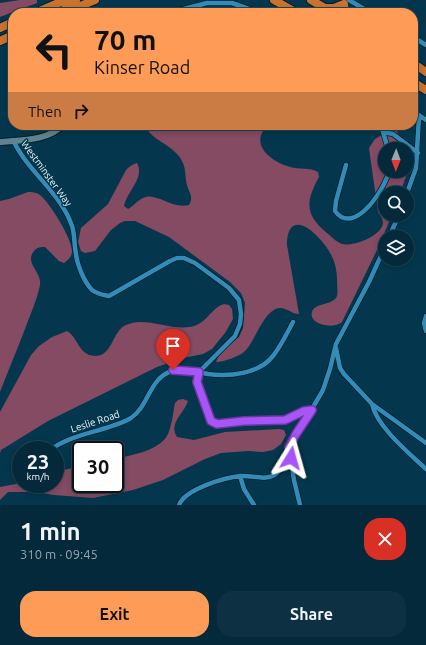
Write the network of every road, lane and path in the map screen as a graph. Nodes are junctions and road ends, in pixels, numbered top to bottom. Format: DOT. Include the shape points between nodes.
graph roads {
  1 [pos="66,0"];
  2 [pos="95,0"];
  3 [pos="274,0"];
  4 [pos="283,0"];
  5 [pos="311,0"];
  6 [pos="346,1"];
  7 [pos="52,2"];
  8 [pos="76,7"];
  9 [pos="42,8"];
  10 [pos="188,8"];
  11 [pos="246,8"];
  12 [pos="289,8"];
  13 [pos="296,8"];
  14 [pos="326,8"];
  15 [pos="361,8"];
  16 [pos="419,116"];
  17 [pos="426,120"];
  18 [pos="59,130"];
  19 [pos="384,132"];
  20 [pos="13,140"];
  21 [pos="0,142"];
  22 [pos="386,142"];
  23 [pos="418,152"];
  24 [pos="346,165"];
  25 [pos="387,178"];
  26 [pos="410,186"];
  27 [pos="378,262"];
  28 [pos="426,316"];
  29 [pos="293,322"];
  30 [pos="426,331"];
  31 [pos="336,344"];
  32 [pos="199,372"];
  33 [pos="372,404"];
  34 [pos="312,410"];
  35 [pos="64,441"];
  36 [pos="426,443"];
  37 [pos="289,447"];
  38 [pos="426,469"];
  39 [pos="240,476"];
  40 [pos="179,505"];
  41 [pos="254,505"];
  42 [pos="300,505"];
  1 -- 7 [label="highway"];
  2 -- 8 [label="highway"];
  3 -- 12 [label="highway"];
  4 -- 13 [label="highway"];
  5 -- 14 [label="highway"];
  6 -- 14 [label="highway" via="334,8"];
  6 -- 15 [label="street"];
  7 -- 9 [label="highway"];
  10 -- 11 [label="street" via="207,3 232,3"];
  16 -- 17 [label="street"];
  16 -- 23 [label="street"];
  18 -- 20 [label="street" via="45,136"];
  19 -- 22 [label="street"];
  19 -- 23 [label="street" via="393,134"];
  20 -- 21 [label="street"];
  20 -- 32 [label="street, Westminster Way" via="59,202 72,226 76,255 82,273 92,290 110,296 170,261 184,258 229,288 239,300 240,324 235,336"];
  23 -- 26 [label="street"];
  24 -- 25 [label="street" via="334,211 344,218 352,219 360,215 380,192"];
  27 -- 31 [label="street"];
  28 -- 30 [label="street"];
  29 -- 32 [label="street, Leslie Road" via="273,357 259,368 219,375"];
  31 -- 33 [label="street" via="340,368"];
  31 -- 34 [label="street" via="328,376"];
  32 -- 34 [label="street" via="197,382 211,421 217,424 285,420"];
  32 -- 35 [label="street, Leslie Road" via="173,370 164,374 155,383 133,417 123,423"];
  33 -- 36 [label="street"];
  33 -- 38 [label="street" via="384,427"];
  34 -- 37 [label="street"];
  37 -- 39 [label="street" via="279,472 263,478"];
  37 -- 42 [label="street"];
  39 -- 40 [label="street" via="224,478 188,494"];
  39 -- 41 [label="street" via="244,489"];
}
